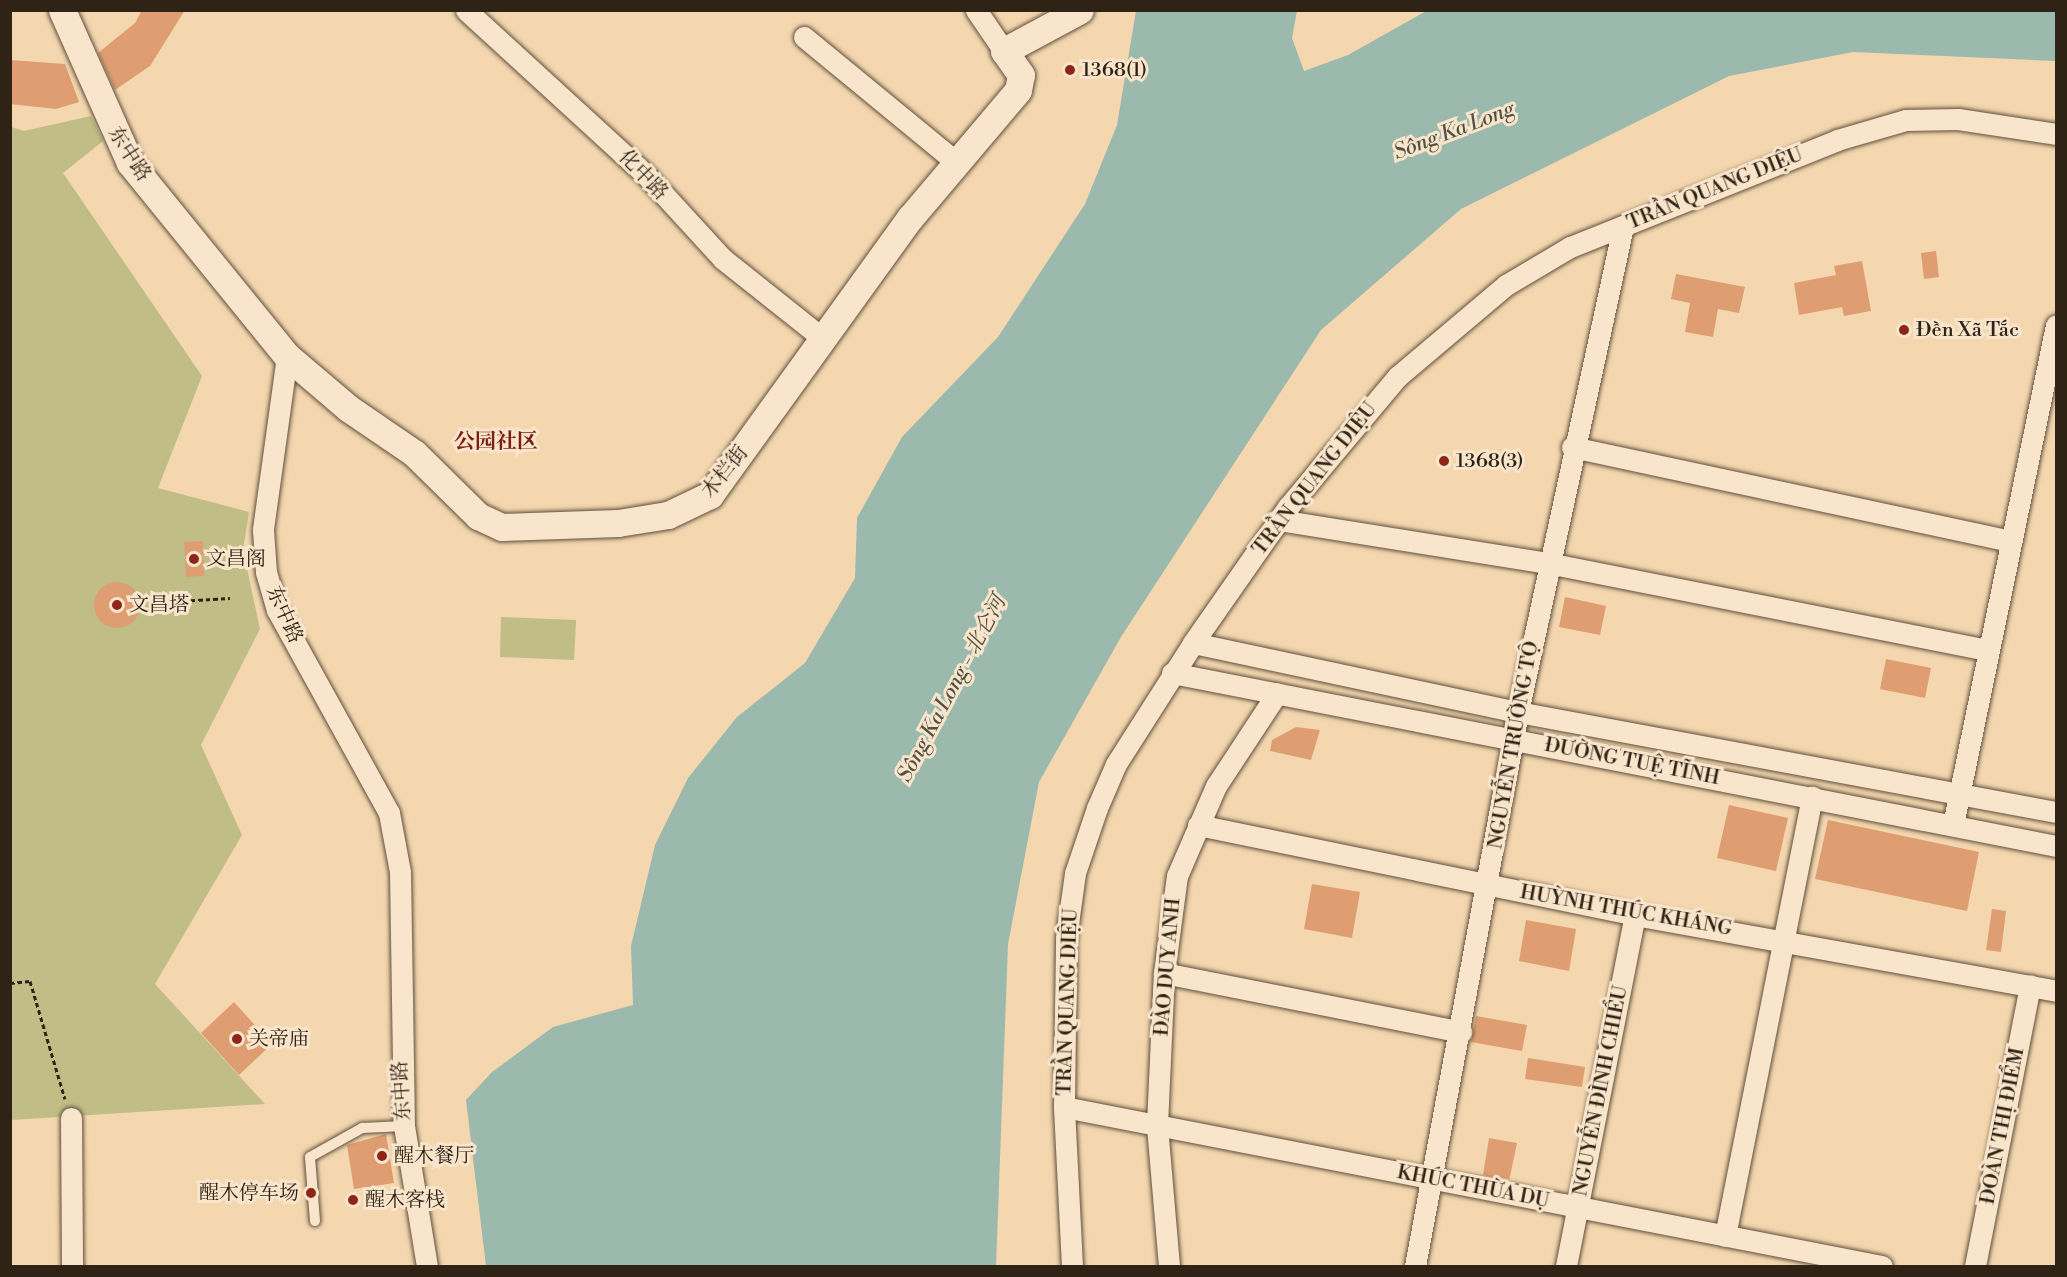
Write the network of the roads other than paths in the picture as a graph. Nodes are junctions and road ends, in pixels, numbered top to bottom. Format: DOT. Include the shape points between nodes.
graph roads {
  1 [pos="62,10"];
  2 [pos="466,10"];
  3 [pos="976,10"];
  4 [pos="1080,10"];
  5 [pos="804,38"];
  6 [pos="1004,51"];
  7 [pos="2056,134"];
  8 [pos="955,161"];
  9 [pos="1623,226"];
  10 [pos="2056,325"];
  11 [pos="821,337"];
  12 [pos="288,356"];
  13 [pos="1572,447"];
  14 [pos="1279,520"];
  15 [pos="2010,541"];
  16 [pos="1548,563"];
  17 [pos="1193,643"];
  18 [pos="1986,650"];
  19 [pos="1172,673"];
  20 [pos="1277,693"];
  21 [pos="1518,712"];
  22 [pos="1514,739"];
  23 [pos="1958,791"];
  24 [pos="1812,797"];
  25 [pos="2056,812"];
  26 [pos="1198,825"];
  27 [pos="1953,825"];
  28 [pos="2056,846"];
  29 [pos="1490,886"];
  30 [pos="1635,915"];
  31 [pos="1784,939"];
  32 [pos="1164,973"];
  33 [pos="2030,985"];
  34 [pos="2056,991"];
  35 [pos="1461,1032"];
  36 [pos="1064,1107"];
  37 [pos="71,1118"];
  38 [pos="1157,1125"];
  39 [pos="404,1126"];
  40 [pos="1432,1179"];
  41 [pos="1578,1208"];
  42 [pos="315,1221"];
  43 [pos="1725,1236"];
  44 [pos="72,1266"];
  45 [pos="427,1266"];
  46 [pos="1072,1266"];
  47 [pos="1169,1266"];
  48 [pos="1415,1266"];
  49 [pos="1566,1266"];
  50 [pos="1882,1266"];
  51 [pos="1975,1266"];
  1 -- 12 [label="street, 东中路" via="130,163"];
  2 -- 11 [label="street, 化中路" via="633,162 723,260"];
  3 -- 6 [label="street"];
  4 -- 6 [label="street"];
  5 -- 8 [label="street"];
  6 -- 8 [label="street, 木栏街" via="1021,75 1018,90"];
  7 -- 9 [label="street, TRẦN QUANG DIỆU" via="1958,119 1906,120 1837,140"];
  8 -- 11 [label="street, 木栏街"];
  9 -- 13 [label="street, NGUYỄN TRƯỜNG TỘ"];
  9 -- 14 [label="street, TRẦN QUANG DIỆU" via="1570,247 1506,285 1443,336 1397,376"];
  10 -- 15 [label="street"];
  11 -- 12 [label="street, 木栏街" via="710,495 668,515 618,523 488,523 414,453 348,408"];
  12 -- 39 [label="street, 东中路" via="263,530 266,572 277,610 389,813 400,872"];
  13 -- 15 [label="street"];
  13 -- 16 [label="street, NGUYỄN TRƯỜNG TỘ"];
  14 -- 16 [label="street"];
  14 -- 17 [label="street, TRẦN QUANG DIỆU"];
  15 -- 18 [label="street"];
  16 -- 18 [label="street"];
  16 -- 21 [label="street, NGUYỄN TRƯỜNG TỘ"];
  17 -- 19 [label="street, TRẦN QUANG DIỆU"];
  17 -- 21 [label="street, ĐƯỜNG TUỆ TĨNH"];
  18 -- 23 [label="street"];
  19 -- 20 [label="street, ĐƯỜNG TUỆ TĨNH"];
  19 -- 36 [label="street, TRẦN QUANG DIỆU" via="1116,764 1075,873 1066,938"];
  20 -- 22 [label="street, ĐƯỜNG TUỆ TĨNH"];
  20 -- 26 [label="street, ĐÀO DUY ANH"];
  21 -- 22 [label="street, NGUYỄN TRƯỜNG TỘ"];
  21 -- 23 [label="street, ĐƯỜNG TUỆ TĨNH"];
  22 -- 24 [label="street, ĐƯỜNG TUỆ TĨNH"];
  22 -- 29 [label="street, NGUYỄN TRƯỜNG TỘ"];
  23 -- 25 [label="street, ĐƯỜNG TUỆ TĨNH"];
  23 -- 27 [label="street"];
  24 -- 27 [label="street, ĐƯỜNG TUỆ TĨNH"];
  24 -- 31 [label="street"];
  26 -- 29 [label="street, HUỲNH THÚC KHÁNG"];
  26 -- 32 [label="street, ĐÀO DUY ANH" via="1177,876"];
  27 -- 28 [label="street, ĐƯỜNG TUỆ TĨNH"];
  29 -- 30 [label="street, HUỲNH THÚC KHÁNG"];
  29 -- 35 [label="street, NGUYỄN TRƯỜNG TỘ"];
  30 -- 31 [label="street, HUỲNH THÚC KHÁNG"];
  30 -- 41 [label="street, NGUYỄN ĐÌNH CHIỂU"];
  31 -- 33 [label="street, HUỲNH THÚC KHÁNG"];
  31 -- 43 [label="street"];
  32 -- 35 [label="street"];
  32 -- 38 [label="street, ĐÀO DUY ANH"];
  33 -- 34 [label="street, HUỲNH THÚC KHÁNG"];
  33 -- 51 [label="street, ĐOÀN THỊ ĐIỂM"];
  35 -- 40 [label="street, NGUYỄN TRƯỜNG TỘ"];
  36 -- 38 [label="street, KHÚC THỪA DỤ"];
  36 -- 46 [label="street, TRẦN QUANG DIỆU"];
  37 -- 44 [label="street"];
  38 -- 40 [label="street, KHÚC THỪA DỤ"];
  38 -- 47 [label="street, ĐÀO DUY ANH"];
  39 -- 42 [label="lane" via="362,1128 310,1157"];
  39 -- 45 [label="street, 东中路"];
  40 -- 41 [label="street, KHÚC THỪA DỤ"];
  40 -- 48 [label="street, NGUYỄN TRƯỜNG TỘ"];
  41 -- 43 [label="street, KHÚC THỪA DỤ"];
  41 -- 49 [label="street, NGUYỄN ĐÌNH CHIỂU"];
  43 -- 50 [label="street, KHÚC THỪA DỤ"];
}
